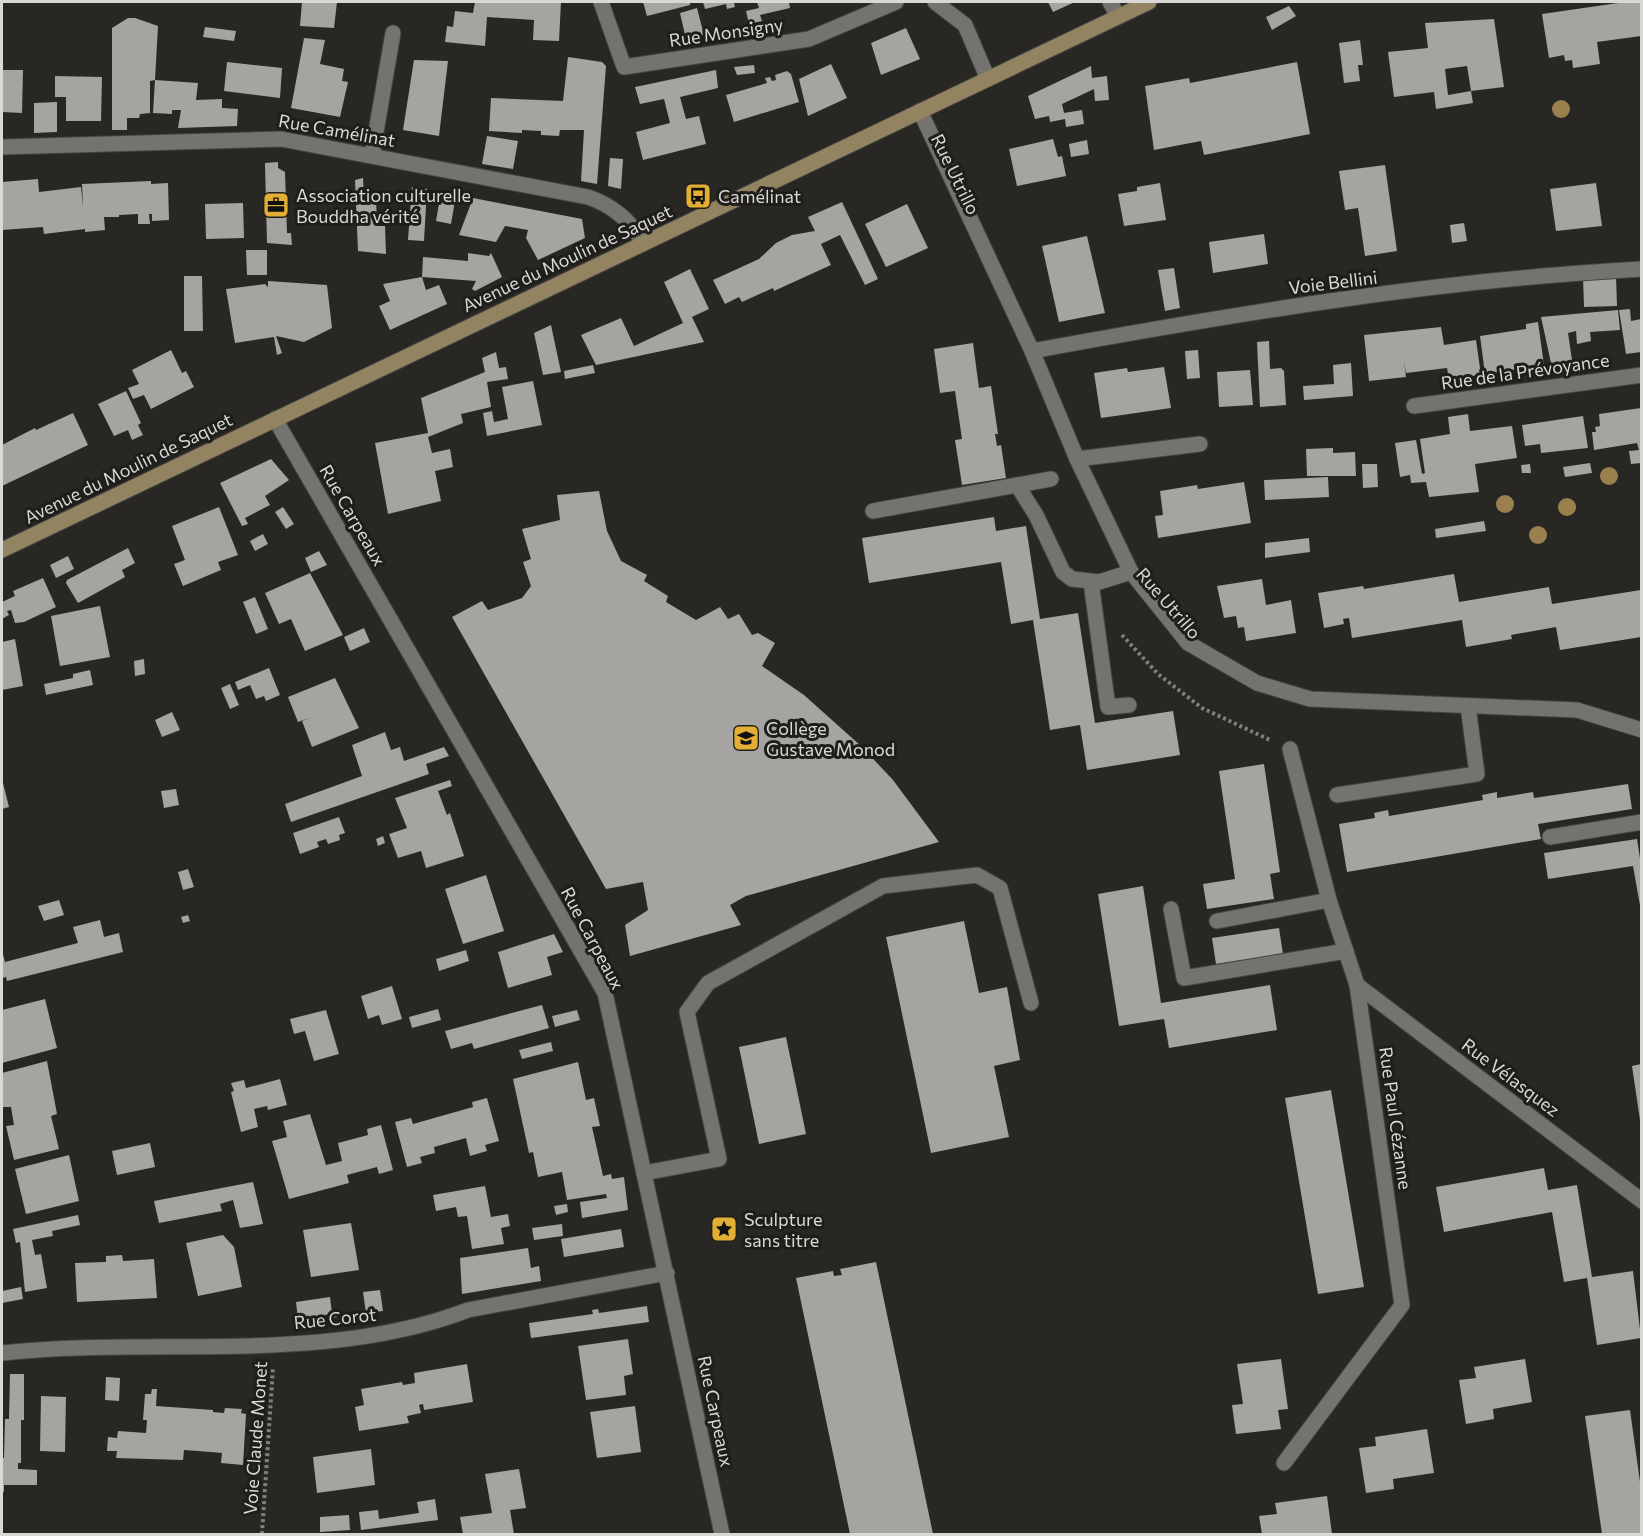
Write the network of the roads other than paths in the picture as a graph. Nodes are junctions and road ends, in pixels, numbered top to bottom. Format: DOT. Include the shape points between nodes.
graph roads {
  1 [pos="601,2"];
  2 [pos="896,2"];
  3 [pos="934,2"];
  4 [pos="1110,2"];
  5 [pos="1149,2"];
  6 [pos="1118,16"];
  7 [pos="393,33"];
  8 [pos="988,79"];
  9 [pos="920,111"];
  10 [pos="2,147"];
  11 [pos="372,155"];
  12 [pos="644,243"];
  13 [pos="1641,269"];
  14 [pos="1032,351"];
  15 [pos="1641,375"];
  16 [pos="1414,406"];
  17 [pos="275,419"];
  18 [pos="1200,444"];
  19 [pos="1077,459"];
  20 [pos="1051,479"];
  21 [pos="1017,485"];
  22 [pos="873,511"];
  23 [pos="2,550"];
  24 [pos="1131,572"];
  25 [pos="1091,582"];
  26 [pos="1129,705"];
  27 [pos="1468,706"];
  28 [pos="1641,730"];
  29 [pos="1290,749"];
  30 [pos="1337,795"];
  31 [pos="1641,822"];
  32 [pos="1550,837"];
  33 [pos="1329,900"];
  34 [pos="1171,909"];
  35 [pos="1217,921"];
  36 [pos="1346,951"];
  37 [pos="1357,985"];
  38 [pos="1031,1003"];
  39 [pos="645,1173"];
  40 [pos="1641,1201"];
  41 [pos="667,1273"];
  42 [pos="2,1353"];
  43 [pos="1284,1463"];
  44 [pos="722,1534"];
  1 -- 2 [label="street, Rue Monsigny" via="624,67 809,39"];
  3 -- 8 [label="street" via="965,25"];
  4 -- 6 [label="street"];
  5 -- 6 [label="main road, Avenue du Moulin de Saquet"];
  6 -- 8 [label="main road, Avenue du Moulin de Saquet"];
  7 -- 11 [label="street"];
  8 -- 9 [label="main road, Avenue du Moulin de Saquet"];
  9 -- 12 [label="main road, Avenue du Moulin de Saquet"];
  9 -- 14 [label="street, Rue Utrillo"];
  10 -- 11 [label="street, Rue Camélinat" via="256,137"];
  11 -- 12 [label="street, Rue Camélinat" via="588,197 605,203 629,221"];
  12 -- 17 [label="main road, Avenue du Moulin de Saquet"];
  13 -- 14 [label="street, Voie Bellini" via="1557,273 1241,313"];
  14 -- 19 [label="street, Rue Utrillo"];
  15 -- 16 [label="street, Rue de la Prévoyance"];
  17 -- 23 [label="main road, Avenue du Moulin de Saquet"];
  17 -- 39 [label="street, Rue Carpeaux" via="605,993"];
  18 -- 19 [label="street"];
  19 -- 24 [label="street, Rue Utrillo"];
  20 -- 21 [label="street"];
  21 -- 22 [label="street"];
  21 -- 25 [label="street" via="1036,514 1063,572 1072,579"];
  24 -- 25 [label="street"];
  24 -- 27 [label="street, Rue Utrillo" via="1188,643 1257,683 1310,699"];
  25 -- 26 [label="street" via="1108,707"];
  27 -- 28 [label="street, Rue Utrillo" via="1578,710"];
  27 -- 30 [label="street" via="1477,774"];
  29 -- 33 [label="street, Rue Paul Cézanne"];
  31 -- 32 [label="street"];
  33 -- 35 [label="street"];
  33 -- 36 [label="street, Rue Paul Cézanne"];
  34 -- 36 [label="street" via="1184,978"];
  36 -- 37 [label="street, Rue Paul Cézanne"];
  37 -- 40 [label="street, Rue Vélasquez"];
  37 -- 43 [label="street, Rue Paul Cézanne" via="1402,1305"];
  38 -- 39 [label="street" via="1000,888 977,875 883,886 708,983 687,1012 719,1159"];
  39 -- 41 [label="street, Rue Carpeaux"];
  41 -- 42 [label="street, Rue Corot" via="468,1310 442,1320 360,1337"];
  41 -- 44 [label="street, Rue Carpeaux"];
}
